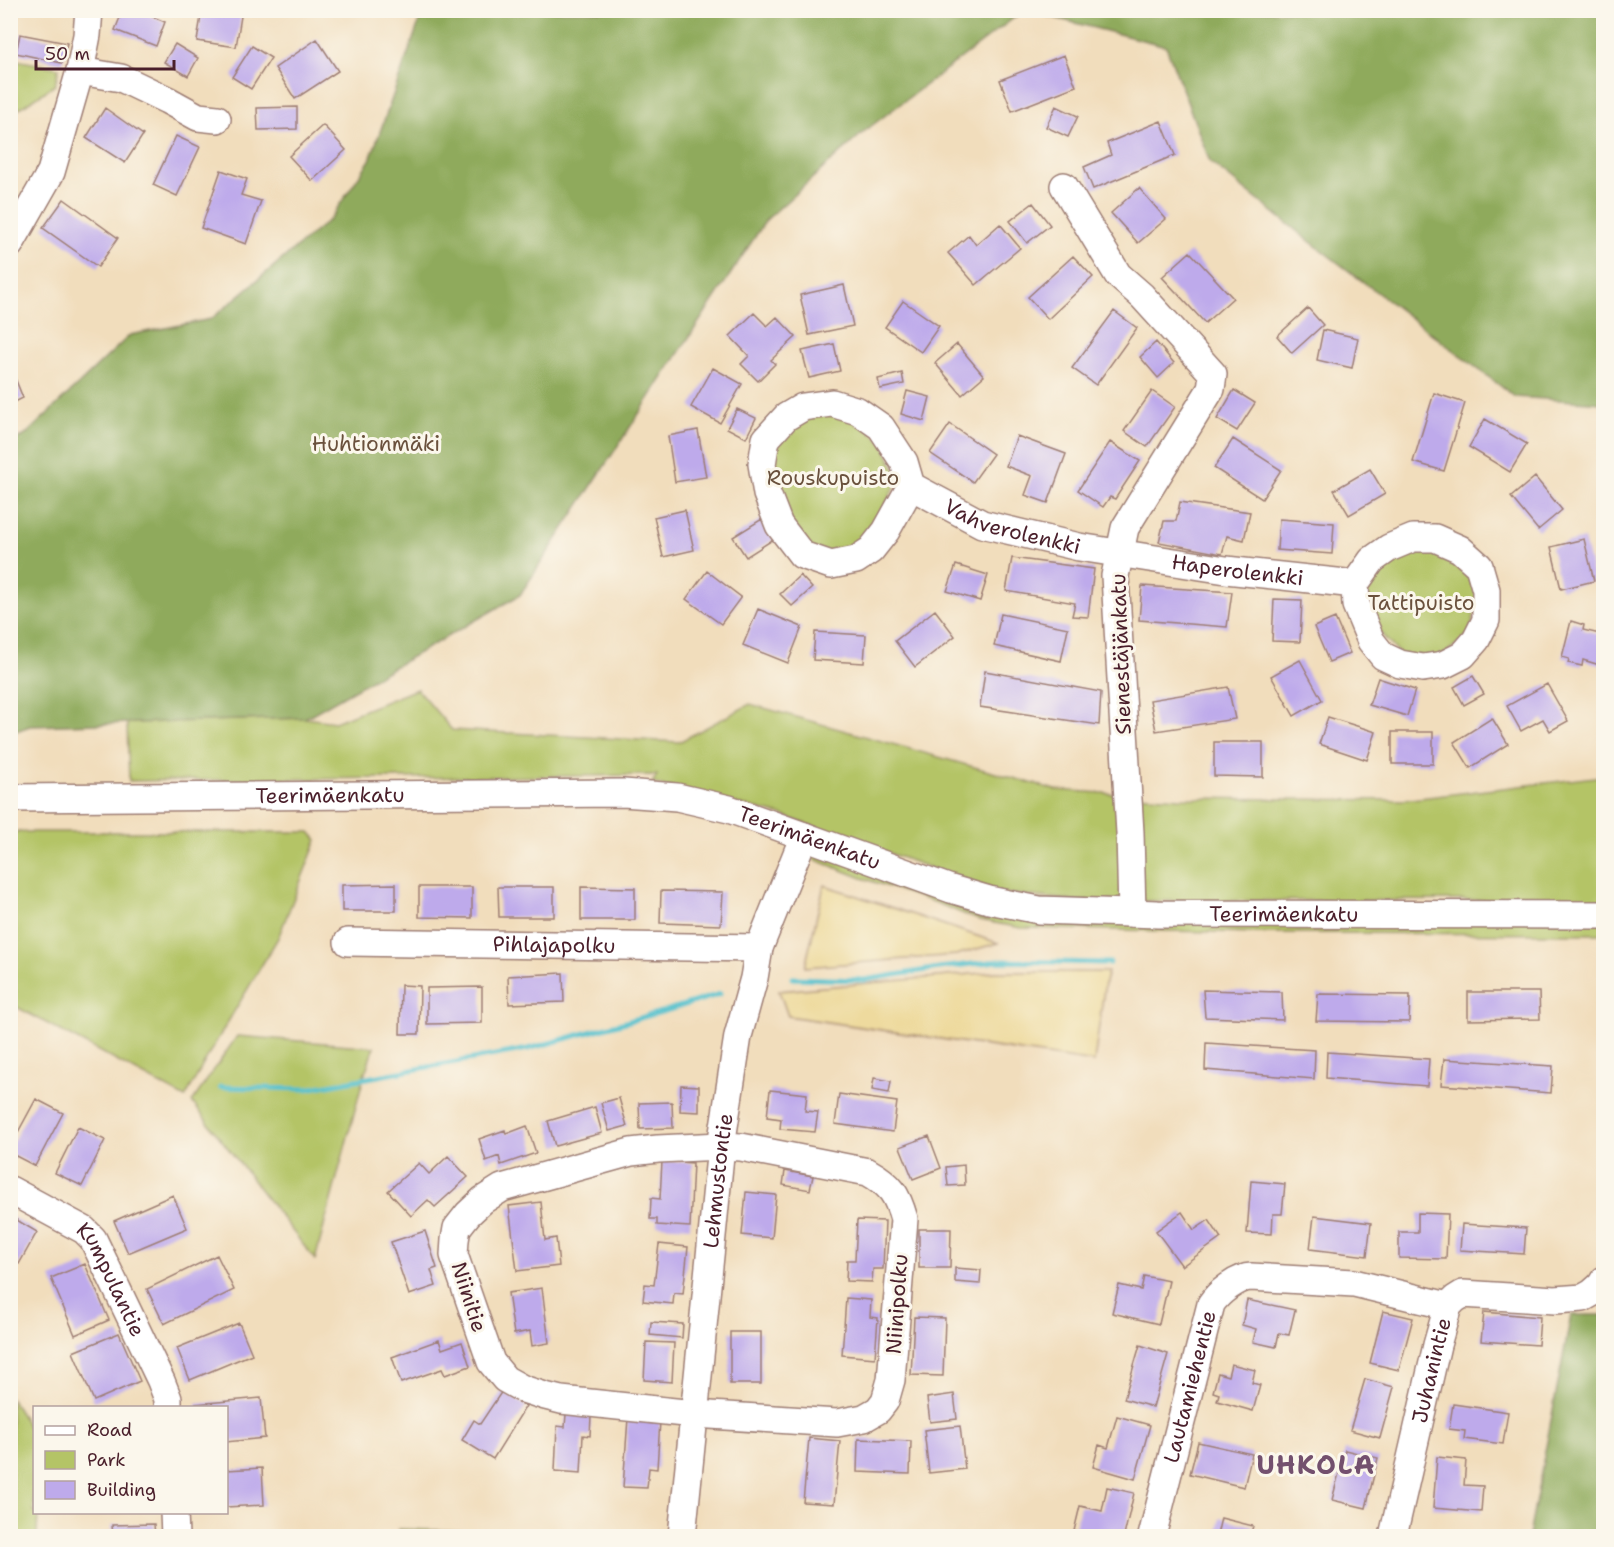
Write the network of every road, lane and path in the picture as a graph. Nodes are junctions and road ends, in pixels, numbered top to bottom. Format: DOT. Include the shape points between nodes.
graph roads {
  1 [pos="89,10"];
  2 [pos="80,71"];
  3 [pos="217,119"];
  4 [pos="1064,186"];
  5 [pos="10,244"];
  6 [pos="911,486"];
  7 [pos="1119,553"];
  8 [pos="1355,584"];
  9 [pos="10,798"];
  10 [pos="804,836"];
  11 [pos="1132,913"];
  12 [pos="1604,915"];
  13 [pos="348,942"];
  14 [pos="759,948"];
  15 [pos="721,1146"];
  16 [pos="10,1190"];
  17 [pos="1604,1280"];
  18 [pos="1448,1306"];
  19 [pos="168,1406"];
  20 [pos="694,1414"];
  21 [pos="174,1514"];
  22 [pos="175,1536"];
  23 [pos="682,1536"];
  24 [pos="1152,1536"];
  25 [pos="1393,1536"];
  1 -- 2 [label="street"];
  2 -- 3 [label="street" via="121,78 198,117"];
  2 -- 5 [label="street" via="51,172"];
  4 -- 7 [label="street, Sienestäjänkatu" via="1118,275 1213,374 1211,389 1125,528"];
  6 -- 6 [label="street" via="904,462 881,428 858,411 832,403 803,407 786,417 766,440 762,464 767,494 779,525 802,555 831,565 856,560 871,550"];
  6 -- 7 [label="street, Vahverolenkki" via="982,524 1079,548"];
  7 -- 8 [label="street, Haperolenkki"];
  7 -- 11 [label="street, Sienestäjänkatu" via="1115,576"];
  8 -- 8 [label="street" via="1372,560 1389,548 1413,538 1435,538 1460,549 1479,566 1486,590 1486,620 1463,655 1443,665 1423,668 1400,664 1383,656 1371,641 1356,605"];
  9 -- 10 [label="street, Teerimäenkatu" via="622,793 677,797 718,806"];
  10 -- 11 [label="street, Teerimäenkatu" via="989,900 1039,910"];
  10 -- 14 [label="street, Lehmustontie"];
  11 -- 12 [label="street, Teerimäenkatu"];
  13 -- 14 [label="street, Pihlajapolku"];
  14 -- 15 [label="street, Lehmustontie" via="738,1036"];
  15 -- 20 [label="street, Lehmustontie"];
  15 -- 20 [label="street, Niinipolku" via="868,1172 893,1190 904,1219 891,1380 878,1410 864,1418 837,1423"];
  15 -- 20 [label="street, Niinitie" via="631,1152 502,1188 468,1214 457,1228 455,1240 458,1269 491,1362 505,1379 523,1389 561,1400"];
  16 -- 19 [label="street, Kumpulantie" via="84,1230 93,1239 161,1381"];
  17 -- 18 [label="street, Juhanintie" via="1583,1298 1463,1294"];
  18 -- 24 [label="street, Lautamiehentie" via="1354,1283 1251,1276 1215,1297 1210,1304"];
  18 -- 25 [label="street, Juhanintie"];
  20 -- 23 [label="street, Lehmustontie"];
  21 -- 22 [label="street"];
}
